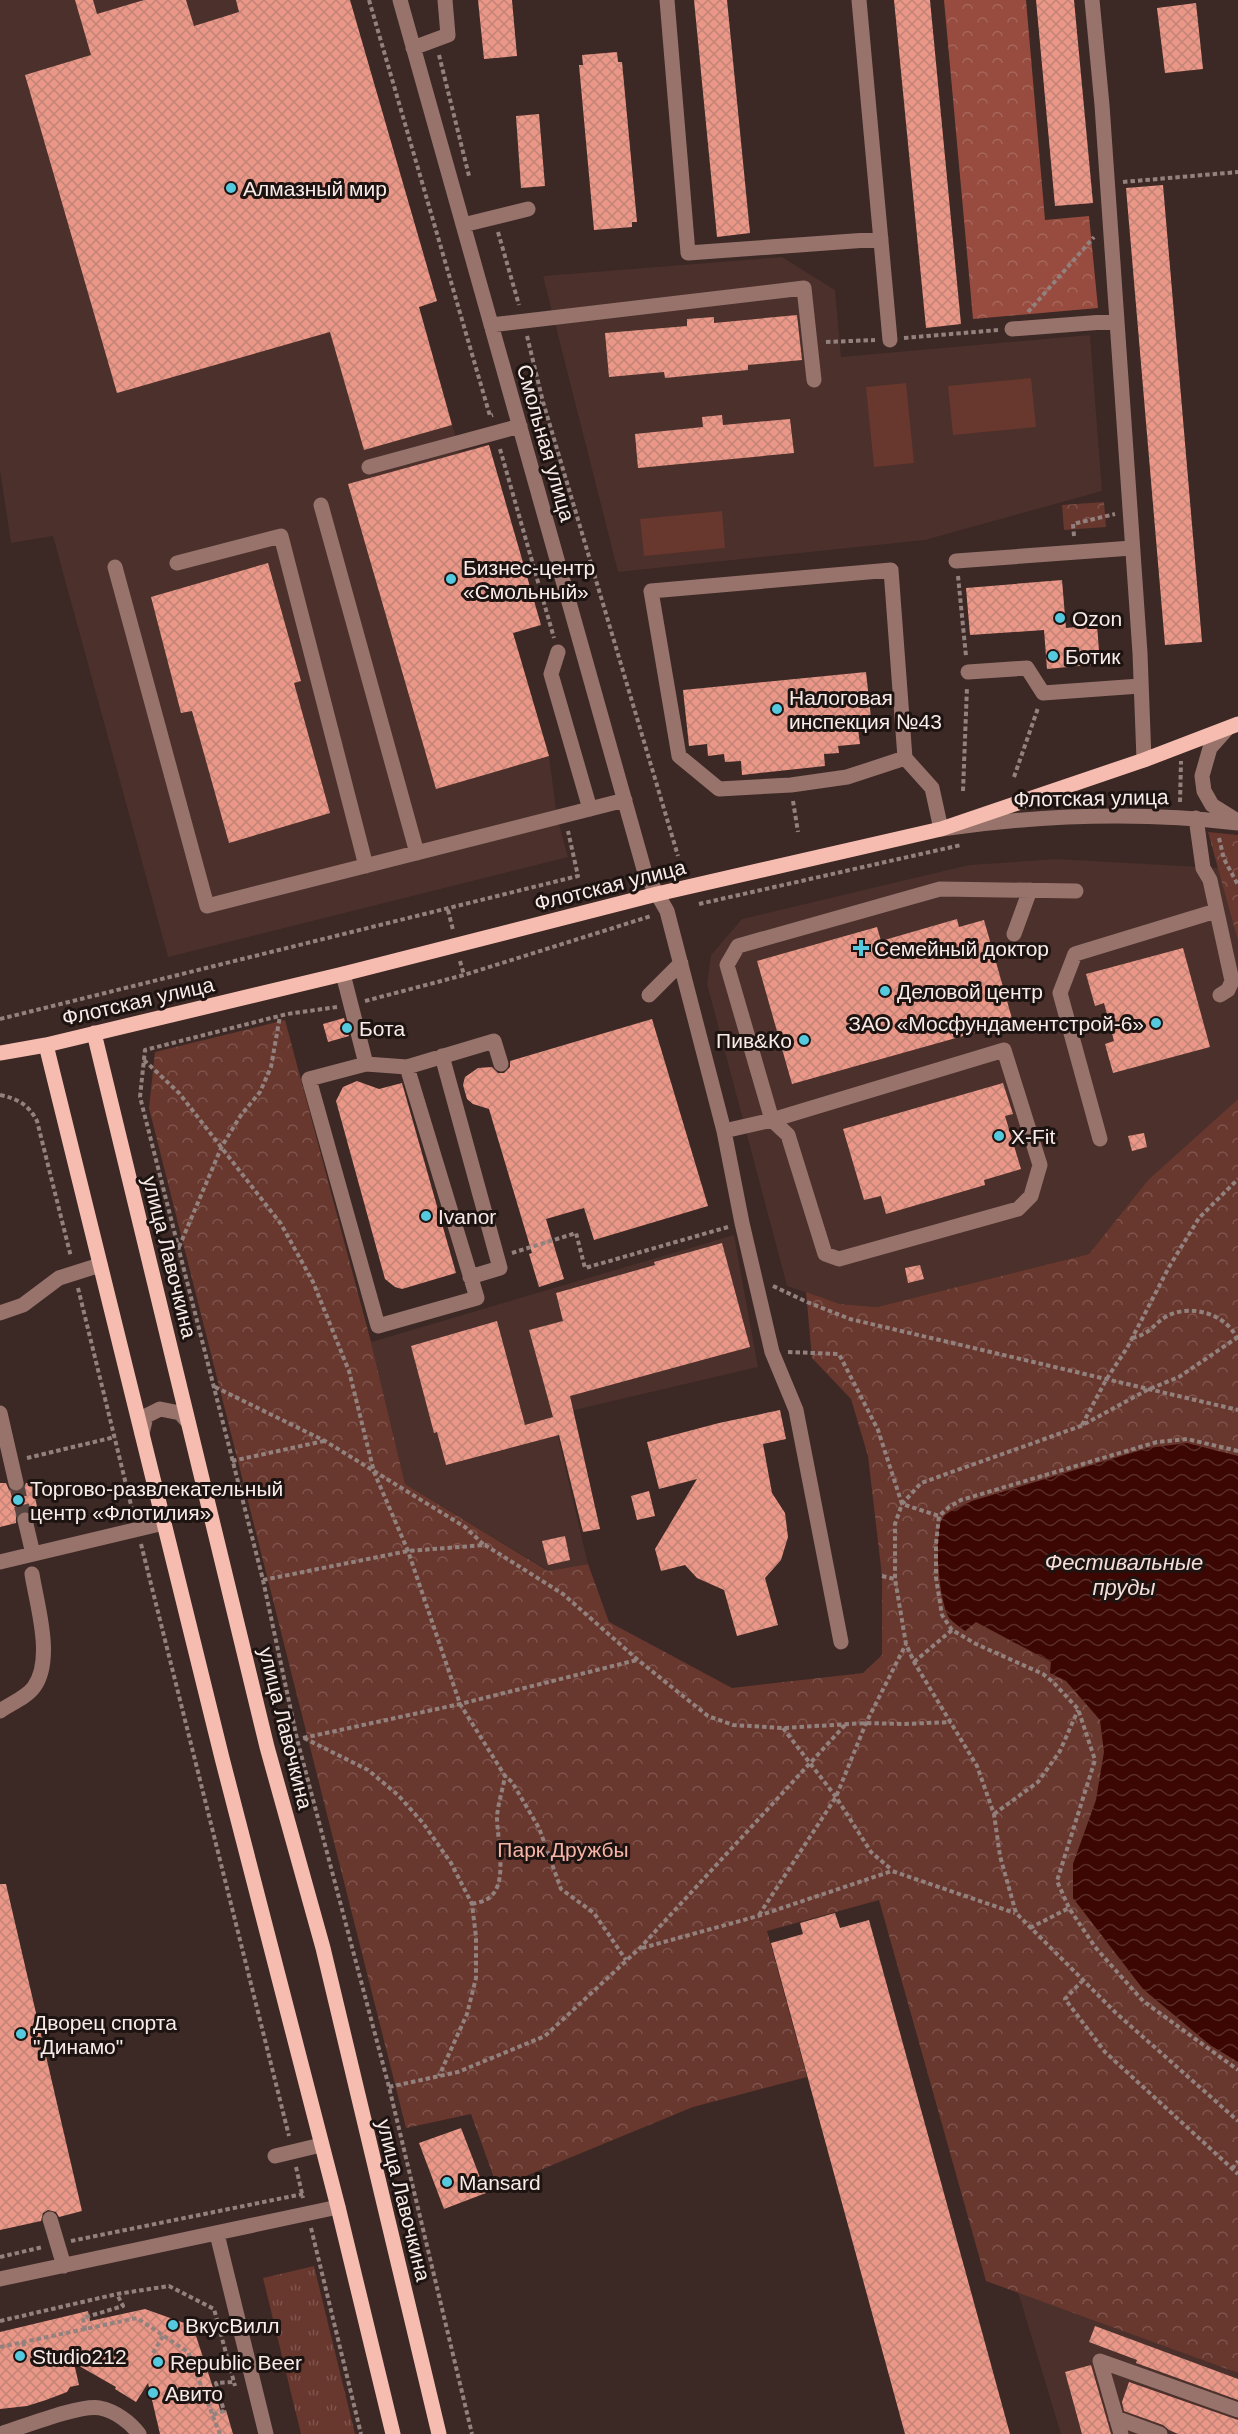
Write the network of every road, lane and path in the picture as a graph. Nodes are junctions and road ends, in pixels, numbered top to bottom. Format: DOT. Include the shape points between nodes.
graph roads {
  1 [pos="369,0"];
  2 [pos="400,0"];
  3 [pos="445,0"];
  4 [pos="666,0"];
  5 [pos="859,0"];
  6 [pos="1092,0"];
  7 [pos="436,41"];
  8 [pos="413,48"];
  9 [pos="1238,172"];
  10 [pos="1107,183"];
  11 [pos="472,187"];
  12 [pos="528,209"];
  13 [pos="494,217"];
  14 [pos="1109,220"];
  15 [pos="463,225"];
  16 [pos="881,239"];
  17 [pos="524,320"];
  18 [pos="1116,321"];
  19 [pos="491,325"];
  20 [pos="1012,329"];
  21 [pos="890,340"];
  22 [pos="810,343"];
  23 [pos="814,380"];
  24 [pos="543,402"];
  25 [pos="515,409"];
  26 [pos="490,416"];
  27 [pos="520,426"];
  28 [pos="496,432"];
  29 [pos="369,467"];
  30 [pos="321,505"];
  31 [pos="1129,513"];
  32 [pos="1132,548"];
  33 [pos="1076,552"];
  34 [pos="956,561"];
  35 [pos="177,563"];
  36 [pos="115,567"];
  37 [pos="558,652"];
  38 [pos="968,672"];
  39 [pos="1140,686"];
  40 [pos="1043,693"];
  41 [pos="1232,727"];
  42 [pos="1182,754"];
  43 [pos="905,758"];
  44 [pos="1144,760"];
  45 [pos="1014,777"];
  46 [pos="791,785"];
  47 [pos="625,800"];
  48 [pos="1179,807"];
  49 [pos="590,809"];
  50 [pos="564,815"];
  51 [pos="1196,818"];
  52 [pos="1238,822"];
  53 [pos="941,829"];
  54 [pos="798,832"];
  55 [pos="1220,838"];
  56 [pos="970,843"];
  57 [pos="417,853"];
  58 [pos="678,856"];
  59 [pos="366,866"];
  60 [pos="1238,885"];
  61 [pos="1030,891"];
  62 [pos="1076,891"];
  63 [pos="657,894"];
  64 [pos="668,911"];
  65 [pos="1216,911"];
  66 [pos="1014,934"];
  67 [pos="681,963"];
  68 [pos="343,975"];
  69 [pos="649,995"];
  70 [pos="1220,995"];
  71 [pos="351,1005"];
  72 [pos="280,1016"];
  73 [pos="0,1020"];
  74 [pos="94,1033"];
  75 [pos="46,1044"];
  76 [pos="0,1053"];
  77 [pos="442,1056"];
  78 [pos="144,1060"];
  79 [pos="366,1064"];
  80 [pos="501,1064"];
  81 [pos="407,1067"];
  82 [pos="0,1095"];
  83 [pos="772,1120"];
  84 [pos="724,1131"];
  85 [pos="1100,1139"];
  86 [pos="222,1146"];
  87 [pos="1238,1179"];
  88 [pos="742,1223"];
  89 [pos="179,1248"];
  90 [pos="497,1257"];
  91 [pos="100,1264"];
  92 [pos="74,1272"];
  93 [pos="470,1276"];
  94 [pos="754,1276"];
  95 [pos="0,1312"];
  96 [pos="1132,1338"];
  97 [pos="1238,1339"];
  98 [pos="772,1352"];
  99 [pos="1106,1380"];
  100 [pos="214,1387"];
  101 [pos="1147,1390"];
  102 [pos="1238,1410"];
  103 [pos="0,1413"];
  104 [pos="188,1422"];
  105 [pos="1081,1426"];
  106 [pos="142,1434"];
  107 [pos="115,1437"];
  108 [pos="325,1441"];
  109 [pos="1238,1451"];
  110 [pos="26,1458"];
  111 [pos="232,1461"];
  112 [pos="374,1472"];
  113 [pos="16,1483"];
  114 [pos="902,1504"];
  115 [pos="939,1516"];
  116 [pos="25,1520"];
  117 [pos="164,1523"];
  118 [pos="137,1529"];
  119 [pos="484,1545"];
  120 [pos="408,1551"];
  121 [pos="33,1554"];
  122 [pos="0,1562"];
  123 [pos="32,1574"];
  124 [pos="882,1576"];
  125 [pos="895,1579"];
  126 [pos="263,1580"];
  127 [pos="952,1630"];
  128 [pos="841,1642"];
  129 [pos="906,1644"];
  130 [pos="638,1659"];
  131 [pos="914,1662"];
  132 [pos="460,1704"];
  133 [pos="1078,1709"];
  134 [pos="0,1711"];
  135 [pos="951,1722"];
  136 [pos="866,1723"];
  137 [pos="846,1724"];
  138 [pos="783,1728"];
  139 [pos="304,1738"];
  140 [pos="297,1739"];
  141 [pos="811,1763"];
  142 [pos="505,1776"];
  143 [pos="836,1797"];
  144 [pos="994,1814"];
  145 [pos="892,1871"];
  146 [pos="472,1904"];
  147 [pos="1069,1908"];
  148 [pos="1016,1913"];
  149 [pos="758,1916"];
  150 [pos="1030,1928"];
  151 [pos="640,1948"];
  152 [pos="626,1960"];
  153 [pos="1083,1980"];
  154 [pos="1238,2070"];
  155 [pos="439,2076"];
  156 [pos="389,2087"];
  157 [pos="1238,2121"];
  158 [pos="321,2145"];
  159 [pos="293,2151"];
  160 [pos="275,2157"];
  161 [pos="1238,2161"];
  162 [pos="1232,2169"];
  163 [pos="1238,2174"];
  164 [pos="303,2194"];
  165 [pos="338,2207"];
  166 [pos="307,2214"];
  167 [pos="50,2219"];
  168 [pos="217,2234"];
  169 [pos="58,2244"];
  170 [pos="0,2257"];
  171 [pos="64,2266"];
  172 [pos="0,2279"];
  173 [pos="117,2294"];
  174 [pos="0,2321"];
  175 [pos="85,2330"];
  176 [pos="162,2336"];
  177 [pos="23,2342"];
  178 [pos="0,2347"];
  179 [pos="25,2349"];
  180 [pos="153,2353"];
  181 [pos="234,2382"];
  182 [pos="236,2392"];
  183 [pos="1238,2410"];
  184 [pos="213,2415"];
  185 [pos="1116,2418"];
  186 [pos="0,2434"];
  187 [pos="139,2434"];
  188 [pos="220,2434"];
  189 [pos="266,2434"];
  190 [pos="361,2434"];
  191 [pos="393,2434"];
  192 [pos="439,2434"];
  193 [pos="472,2434"];
  194 [pos="1121,2434"];
  195 [pos="1160,2434"];
  1 -- 26 [label="path"];
  2 -- 8 [label="street, Смольная улица"];
  3 -- 7 [label="street" via="448,35"];
  4 -- 16 [label="street" via="688,253"];
  5 -- 16 [label="street"];
  6 -- 10 [label="street"];
  7 -- 8 [label="street"];
  7 -- 11 [label="path"];
  8 -- 15 [label="street, Смольная улица"];
  9 -- 10 [label="path"];
  10 -- 14 [label="street"];
  12 -- 13 [label="street"];
  13 -- 15 [label="street"];
  13 -- 17 [label="path"];
  14 -- 18 [label="street"];
  14 -- 20 [label="path"];
  15 -- 19 [label="street, Смольная улица"];
  16 -- 21 [label="street"];
  17 -- 19 [label="street"];
  17 -- 22 [label="street" via="804,288"];
  17 -- 24 [label="path"];
  18 -- 20 [label="street"];
  18 -- 31 [label="street"];
  19 -- 25 [label="street, Смольная улица"];
  20 -- 21 [label="path"];
  21 -- 22 [label="path"];
  22 -- 23 [label="street"];
  24 -- 25 [label="path"];
  24 -- 58 [label="path"];
  25 -- 26 [label="path"];
  25 -- 27 [label="street, Смольная улица"];
  26 -- 28 [label="path"];
  27 -- 28 [label="street"];
  27 -- 47 [label="street, Смольная улица"];
  28 -- 29 [label="street"];
  28 -- 37 [label="path"];
  30 -- 57 [label="street"];
  31 -- 32 [label="street"];
  31 -- 33 [label="path" via="1073,524"];
  32 -- 33 [label="street"];
  32 -- 39 [label="street"];
  33 -- 34 [label="street"];
  35 -- 59 [label="street" via="281,536"];
  36 -- 59 [label="street" via="207,906"];
  37 -- 49 [label="street" via="552,674"];
  38 -- 40 [label="street" via="1027,668"];
  39 -- 40 [label="street"];
  39 -- 44 [label="street"];
  40 -- 45 [label="path"];
  41 -- 44 [label="main road"];
  41 -- 52 [label="street, Флотская улица" via="1210,748 1202,776 1212,805"];
  42 -- 48 [label="path"];
  43 -- 46 [label="street" via="847,777"];
  43 -- 46 [label="street" via="891,570 651,591 680,756 719,789"];
  43 -- 53 [label="street" via="932,788"];
  44 -- 53 [label="main road"];
  46 -- 54 [label="path"];
  47 -- 49 [label="street"];
  47 -- 63 [label="street, Смольная улица" via="645,873"];
  49 -- 50 [label="street"];
  50 -- 57 [label="street"];
  50 -- 73 [label="path" via="578,876"];
  51 -- 52 [label="street, Флотская улица"];
  51 -- 53 [label="street, Флотская улица" via="1102,815 998,821"];
  51 -- 65 [label="street" via="1203,868 1210,880"];
  53 -- 63 [label="main road, Флотская улица"];
  55 -- 60 [label="path" via="1224,858"];
  56 -- 64 [label="path"];
  57 -- 59 [label="street"];
  61 -- 62 [label="street"];
  61 -- 66 [label="street"];
  61 -- 83 [label="street" via="940,889 738,946 727,965"];
  63 -- 64 [label="street, Смольная улица"];
  63 -- 68 [label="main road, Флотская улица"];
  64 -- 67 [label="street, Смольная улица"];
  64 -- 71 [label="path" via="464,975"];
  65 -- 70 [label="street" via="1232,981"];
  65 -- 85 [label="street" via="1074,954 1060,993"];
  67 -- 69 [label="street"];
  67 -- 84 [label="street, Смольная улица"];
  68 -- 71 [label="street"];
  68 -- 74 [label="main road, Флотская улица"];
  71 -- 72 [label="path"];
  71 -- 79 [label="street"];
  72 -- 78 [label="path" via="145,1050"];
  72 -- 86 [label="path" via="271,1067 260,1092"];
  74 -- 75 [label="main road, Флотская улица"];
  74 -- 104 [label="main road, улица Лавочкина"];
  75 -- 76 [label="main road, Флотская улица"];
  75 -- 91 [label="main road"];
  77 -- 80 [label="street" via="494,1041"];
  77 -- 81 [label="street"];
  77 -- 90 [label="street"];
  78 -- 86 [label="path" via="179,1093"];
  78 -- 89 [label="path" via="140,1097"];
  79 -- 81 [label="street"];
  79 -- 93 [label="street" via="309,1079 378,1326 477,1298"];
  81 -- 93 [label="street"];
  82 -- 92 [label="path" via="19,1100 37,1121"];
  83 -- 83 [label="street" via="788,1135 825,1254 839,1259 1018,1209 1031,1196 1040,1166 1004,1050"];
  83 -- 84 [label="street"];
  84 -- 88 [label="street, Смольная улица"];
  86 -- 89 [label="path"];
  86 -- 112 [label="path" via="281,1224 313,1282 349,1371"];
  87 -- 96 [label="path" via="1199,1218"];
  88 -- 90 [label="path" via="585,1268 576,1233"];
  88 -- 94 [label="street, Смольная улица"];
  89 -- 100 [label="path"];
  90 -- 93 [label="street" via="500,1268"];
  91 -- 92 [label="street"];
  91 -- 106 [label="main road"];
  92 -- 95 [label="street" via="54,1281 23,1305"];
  92 -- 107 [label="path"];
  94 -- 98 [label="street, Смольная улица"];
  94 -- 99 [label="path" via="850,1319"];
  96 -- 97 [label="path" via="1145,1335 1167,1316 1191,1311 1213,1315 1227,1324"];
  96 -- 99 [label="path"];
  97 -- 101 [label="path" via="1179,1377"];
  98 -- 114 [label="path" via="839,1354 878,1430"];
  98 -- 128 [label="street, Смольная улица" via="796,1410"];
  99 -- 101 [label="path"];
  99 -- 105 [label="path"];
  100 -- 108 [label="path"];
  100 -- 111 [label="path"];
  101 -- 102 [label="path"];
  101 -- 105 [label="path"];
  103 -- 113 [label="street"];
  104 -- 106 [label="street" via="180,1413 160,1409 146,1416"];
  104 -- 192 [label="main road, улица Лавочкина" via="267,1747 323,1948"];
  105 -- 114 [label="path" via="921,1483"];
  106 -- 117 [label="main road"];
  107 -- 110 [label="path"];
  107 -- 118 [label="path"];
  108 -- 111 [label="path"];
  108 -- 112 [label="path"];
  109 -- 115 [label="path" via="1187,1439 1157,1442 962,1500"];
  111 -- 126 [label="path"];
  112 -- 119 [label="path" via="465,1527"];
  112 -- 120 [label="path"];
  114 -- 115 [label="path"];
  114 -- 125 [label="path" via="895,1524"];
  115 -- 127 [label="path" via="936,1578 942,1615"];
  116 -- 121 [label="street"];
  117 -- 118 [label="street"];
  117 -- 158 [label="main road"];
  118 -- 121 [label="street"];
  118 -- 159 [label="path"];
  119 -- 120 [label="path"];
  119 -- 130 [label="path" via="563,1594"];
  120 -- 126 [label="path"];
  120 -- 132 [label="path"];
  121 -- 122 [label="street"];
  123 -- 134 [label="street" via="44,1653 42,1667 33,1689"];
  124 -- 125 [label="path"];
  125 -- 129 [label="path"];
  126 -- 140 [label="path"];
  127 -- 131 [label="path"];
  127 -- 133 [label="path" via="1043,1674"];
  129 -- 131 [label="path"];
  129 -- 136 [label="path"];
  130 -- 132 [label="path"];
  130 -- 138 [label="path" via="708,1716 733,1725"];
  131 -- 135 [label="path"];
  132 -- 139 [label="path"];
  132 -- 142 [label="path"];
  133 -- 144 [label="path" via="1060,1751 1038,1782"];
  133 -- 147 [label="path" via="1095,1760 1058,1881"];
  135 -- 136 [label="path"];
  135 -- 144 [label="path" via="977,1766"];
  136 -- 137 [label="path"];
  136 -- 143 [label="path"];
  137 -- 138 [label="path"];
  137 -- 141 [label="path"];
  138 -- 141 [label="path"];
  139 -- 140 [label="path"];
  139 -- 146 [label="path" via="368,1770 398,1795 452,1863"];
  140 -- 156 [label="path"];
  141 -- 143 [label="path"];
  141 -- 151 [label="path"];
  142 -- 146 [label="path" via="497,1815 501,1856 497,1885 494,1894"];
  142 -- 152 [label="path" via="539,1828 561,1889 594,1913"];
  143 -- 145 [label="path" via="871,1852"];
  143 -- 149 [label="path"];
  144 -- 148 [label="path" via="1000,1856"];
  145 -- 148 [label="path"];
  145 -- 149 [label="path"];
  146 -- 155 [label="path" via="476,1978 467,2014"];
  147 -- 150 [label="path"];
  147 -- 154 [label="path" via="1095,1947 1143,2001"];
  148 -- 150 [label="path"];
  149 -- 151 [label="path"];
  150 -- 153 [label="path"];
  151 -- 152 [label="path"];
  152 -- 155 [label="path" via="545,2036"];
  153 -- 157 [label="path"];
  153 -- 162 [label="path" via="1065,2000 1105,2052"];
  155 -- 156 [label="path"];
  156 -- 193 [label="path"];
  158 -- 159 [label="street"];
  158 -- 165 [label="main road"];
  159 -- 160 [label="street"];
  159 -- 164 [label="path"];
  161 -- 162 [label="path"];
  162 -- 163 [label="path"];
  164 -- 166 [label="path"];
  164 -- 169 [label="path"];
  165 -- 166 [label="street"];
  165 -- 191 [label="main road"];
  166 -- 168 [label="street"];
  166 -- 190 [label="path"];
  167 -- 169 [label="street"];
  168 -- 171 [label="street"];
  168 -- 189 [label="street"];
  169 -- 170 [label="path"];
  169 -- 171 [label="street"];
  171 -- 172 [label="street"];
  173 -- 174 [label="path"];
  173 -- 175 [label="path" via="123,2306 83,2318"];
  173 -- 181 [label="path" via="169,2286 213,2309"];
  175 -- 176 [label="path" via="138,2318"];
  175 -- 177 [label="path"];
  176 -- 180 [label="path"];
  176 -- 184 [label="path" via="188,2352"];
  177 -- 178 [label="path"];
  177 -- 179 [label="path"];
  181 -- 182 [label="path"];
  181 -- 184 [label="path" via="216,2384 224,2411"];
  183 -- 185 [label="street" via="1100,2361"];
  184 -- 188 [label="path"];
  185 -- 194 [label="street"];
  185 -- 195 [label="street"];
  186 -- 187 [label="street" via="85,2408 100,2408 128,2422"];
}
